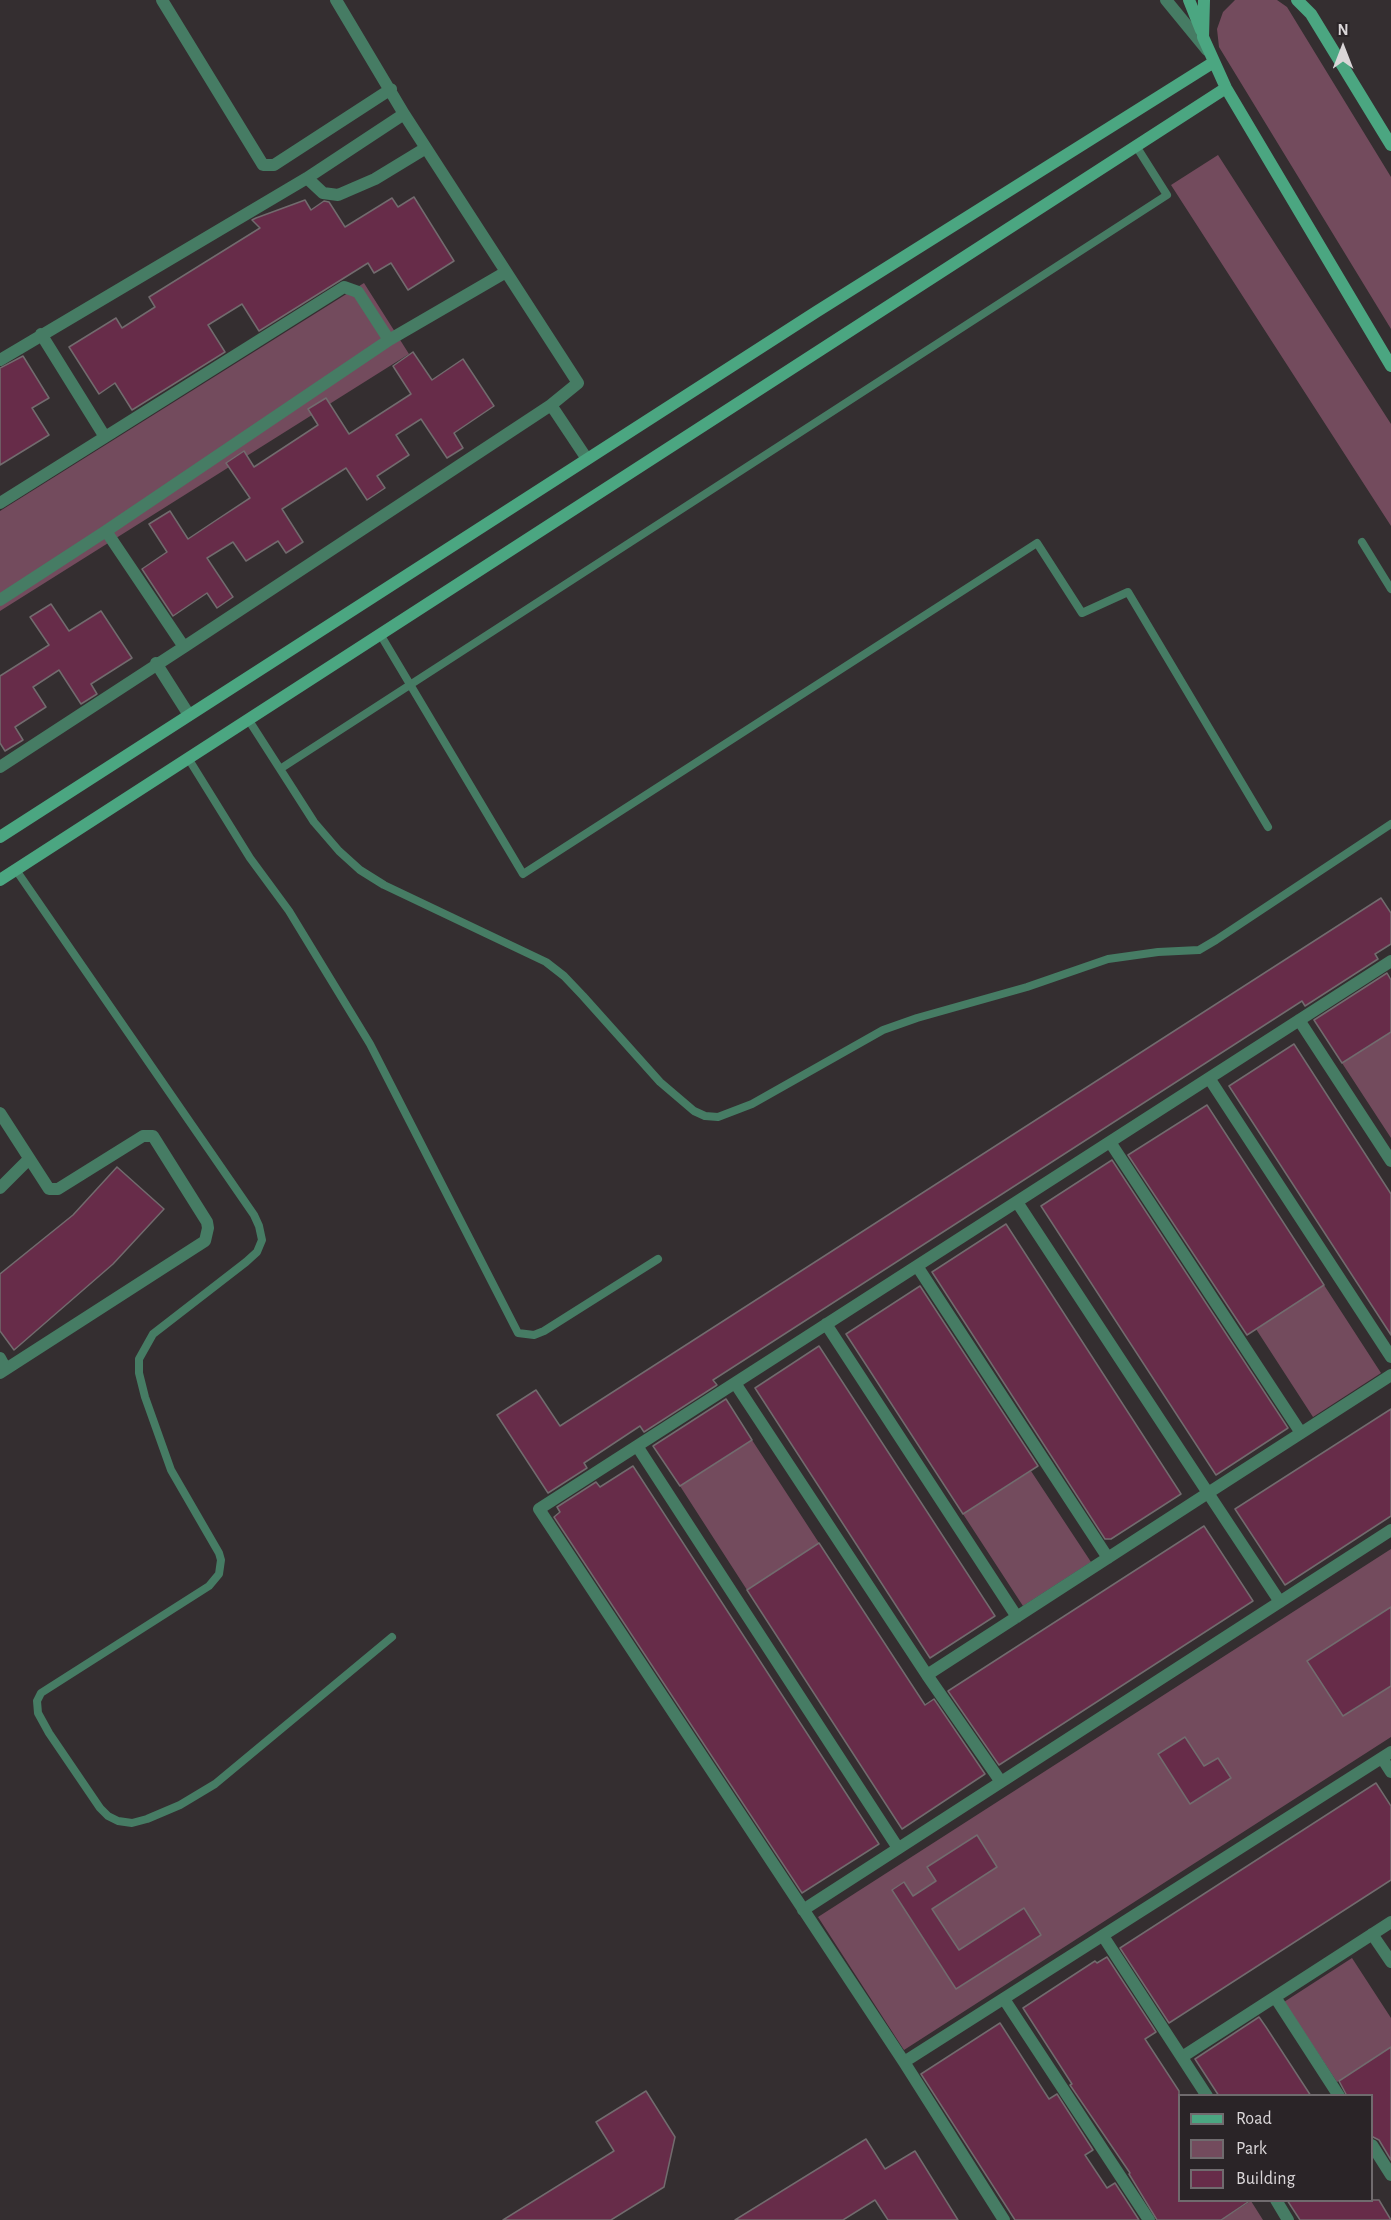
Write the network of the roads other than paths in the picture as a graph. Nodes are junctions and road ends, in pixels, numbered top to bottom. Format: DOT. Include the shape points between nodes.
graph roads {
  1 [pos="162,0"];
  2 [pos="336,0"];
  3 [pos="1166,0"];
  4 [pos="1189,0"];
  5 [pos="1204,0"];
  6 [pos="1297,0"];
  7 [pos="1203,37"];
  8 [pos="1212,58"];
  9 [pos="1226,88"];
  10 [pos="391,89"];
  11 [pos="404,114"];
  12 [pos="1391,144"];
  13 [pos="1136,146"];
  14 [pos="426,148"];
  15 [pos="307,178"];
  16 [pos="506,272"];
  17 [pos="41,334"];
  18 [pos="390,340"];
  19 [pos="0,360"];
  20 [pos="1391,366"];
  21 [pos="551,405"];
  22 [pos="105,437"];
  23 [pos="587,459"];
  24 [pos="0,503"];
  25 [pos="106,531"];
  26 [pos="1362,542"];
  27 [pos="1391,589"];
  28 [pos="0,600"];
  29 [pos="380,634"];
  30 [pos="184,647"];
  31 [pos="156,663"];
  32 [pos="410,686"];
  33 [pos="189,715"];
  34 [pos="248,719"];
  35 [pos="188,758"];
  36 [pos="0,767"];
  37 [pos="280,769"];
  38 [pos="1391,824"];
  39 [pos="1268,827"];
  40 [pos="0,837"];
  41 [pos="16,870"];
  42 [pos="0,880"];
  43 [pos="1391,961"];
  44 [pos="1299,1020"];
  45 [pos="1209,1078"];
  46 [pos="0,1113"];
  47 [pos="1110,1142"];
  48 [pos="29,1159"];
  49 [pos="1391,1161"];
  50 [pos="0,1188"];
  51 [pos="1017,1202"];
  52 [pos="658,1259"];
  53 [pos="917,1266"];
  54 [pos="826,1324"];
  55 [pos="1391,1357"];
  56 [pos="2,1367"];
  57 [pos="1391,1375"];
  58 [pos="735,1383"];
  59 [pos="1301,1433"];
  60 [pos="637,1446"];
  61 [pos="1208,1493"];
  62 [pos="1391,1530"];
  63 [pos="1108,1558"];
  64 [pos="1280,1602"];
  65 [pos="1017,1617"];
  66 [pos="392,1636"];
  67 [pos="927,1675"];
  68 [pos="1386,1755"];
  69 [pos="1391,1772"];
  70 [pos="1001,1782"];
  71 [pos="898,1848"];
  72 [pos="803,1910"];
  73 [pos="1391,1922"];
  74 [pos="1372,1934"];
  75 [pos="1103,1936"];
  76 [pos="1391,1962"];
  77 [pos="1275,1997"];
  78 [pos="1004,1999"];
  79 [pos="1182,2057"];
  80 [pos="904,2062"];
  81 [pos="1206,2094"];
  82 [pos="1338,2094"];
  83 [pos="1373,2148"];
  84 [pos="1391,2175"];
  85 [pos="1277,2202"];
  86 [pos="1004,2220"];
  87 [pos="1149,2220"];
  88 [pos="1288,2220"];
  1 -- 10 [label="street" via="263,165 274,165"];
  2 -- 10 [label="street"];
  3 -- 8 [label="street"];
  4 -- 7 [label="street"];
  5 -- 7 [label="street"];
  6 -- 12 [label="street" via="1311,14"];
  7 -- 8 [label="street"];
  8 -- 9 [label="street"];
  8 -- 23 [label="street"];
  9 -- 13 [label="street"];
  9 -- 20 [label="street"];
  10 -- 11 [label="street"];
  11 -- 14 [label="street"];
  11 -- 15 [label="street"];
  13 -- 29 [label="street"];
  13 -- 32 [label="lane" via="1167,195"];
  14 -- 15 [label="street" via="375,179 338,195 322,193"];
  14 -- 16 [label="street"];
  15 -- 17 [label="street"];
  16 -- 18 [label="street"];
  16 -- 21 [label="street" via="578,383"];
  17 -- 19 [label="street"];
  17 -- 22 [label="street"];
  18 -- 22 [label="street" via="358,292 344,287"];
  18 -- 25 [label="street"];
  21 -- 23 [label="street"];
  21 -- 30 [label="street"];
  22 -- 24 [label="street"];
  23 -- 33 [label="street"];
  25 -- 28 [label="street"];
  25 -- 30 [label="street"];
  26 -- 27 [label="lane"];
  29 -- 32 [label="lane"];
  29 -- 34 [label="street"];
  30 -- 31 [label="street"];
  31 -- 33 [label="street"];
  31 -- 36 [label="street"];
  32 -- 37 [label="lane"];
  32 -- 39 [label="lane" via="522,874 1036,543 1082,613 1128,592"];
  33 -- 40 [label="street"];
  34 -- 35 [label="street"];
  34 -- 37 [label="lane"];
  35 -- 41 [label="street"];
  35 -- 52 [label="lane" via="250,858 289,910 369,1044 518,1333 534,1335 544,1331"];
  37 -- 38 [label="lane" via="314,822 360,870 546,962 564,976 660,1082 694,1111 718,1117 752,1104 883,1030 917,1017 1027,987 1108,959 1199,950"];
  41 -- 42 [label="street"];
  41 -- 66 [label="lane" via="254,1215 262,1240 257,1252 246,1262 153,1334 139,1359 145,1397 171,1470 219,1552 219,1574 209,1586 41,1694 38,1713 100,1808 118,1821 132,1823 180,1805 215,1784"];
  43 -- 44 [label="street"];
  44 -- 45 [label="street"];
  44 -- 49 [label="street"];
  45 -- 47 [label="street"];
  45 -- 55 [label="street"];
  46 -- 48 [label="street"];
  47 -- 51 [label="street"];
  47 -- 59 [label="street"];
  48 -- 50 [label="street"];
  48 -- 56 [label="street" via="49,1189 58,1189 143,1136 153,1136 207,1222 208,1233 206,1241"];
  51 -- 53 [label="street"];
  51 -- 61 [label="street"];
  53 -- 54 [label="street"];
  53 -- 63 [label="street"];
  54 -- 58 [label="street"];
  54 -- 65 [label="street"];
  57 -- 59 [label="street"];
  58 -- 60 [label="street"];
  58 -- 67 [label="street"];
  59 -- 61 [label="street"];
  60 -- 71 [label="street"];
  60 -- 72 [label="street" via="539,1509"];
  61 -- 63 [label="street"];
  61 -- 64 [label="street"];
  62 -- 64 [label="street"];
  63 -- 65 [label="street"];
  64 -- 70 [label="street"];
  65 -- 67 [label="street"];
  67 -- 70 [label="street"];
  68 -- 69 [label="street"];
  68 -- 75 [label="street"];
  70 -- 71 [label="street"];
  71 -- 72 [label="street"];
  72 -- 80 [label="street"];
  73 -- 74 [label="street"];
  74 -- 76 [label="street"];
  74 -- 77 [label="street"];
  75 -- 78 [label="street"];
  75 -- 79 [label="street"];
  77 -- 79 [label="street"];
  77 -- 82 [label="street"];
  78 -- 80 [label="street"];
  78 -- 87 [label="street"];
  79 -- 81 [label="street"];
  80 -- 86 [label="street"];
  83 -- 84 [label="street"];
  85 -- 88 [label="street"];
}
